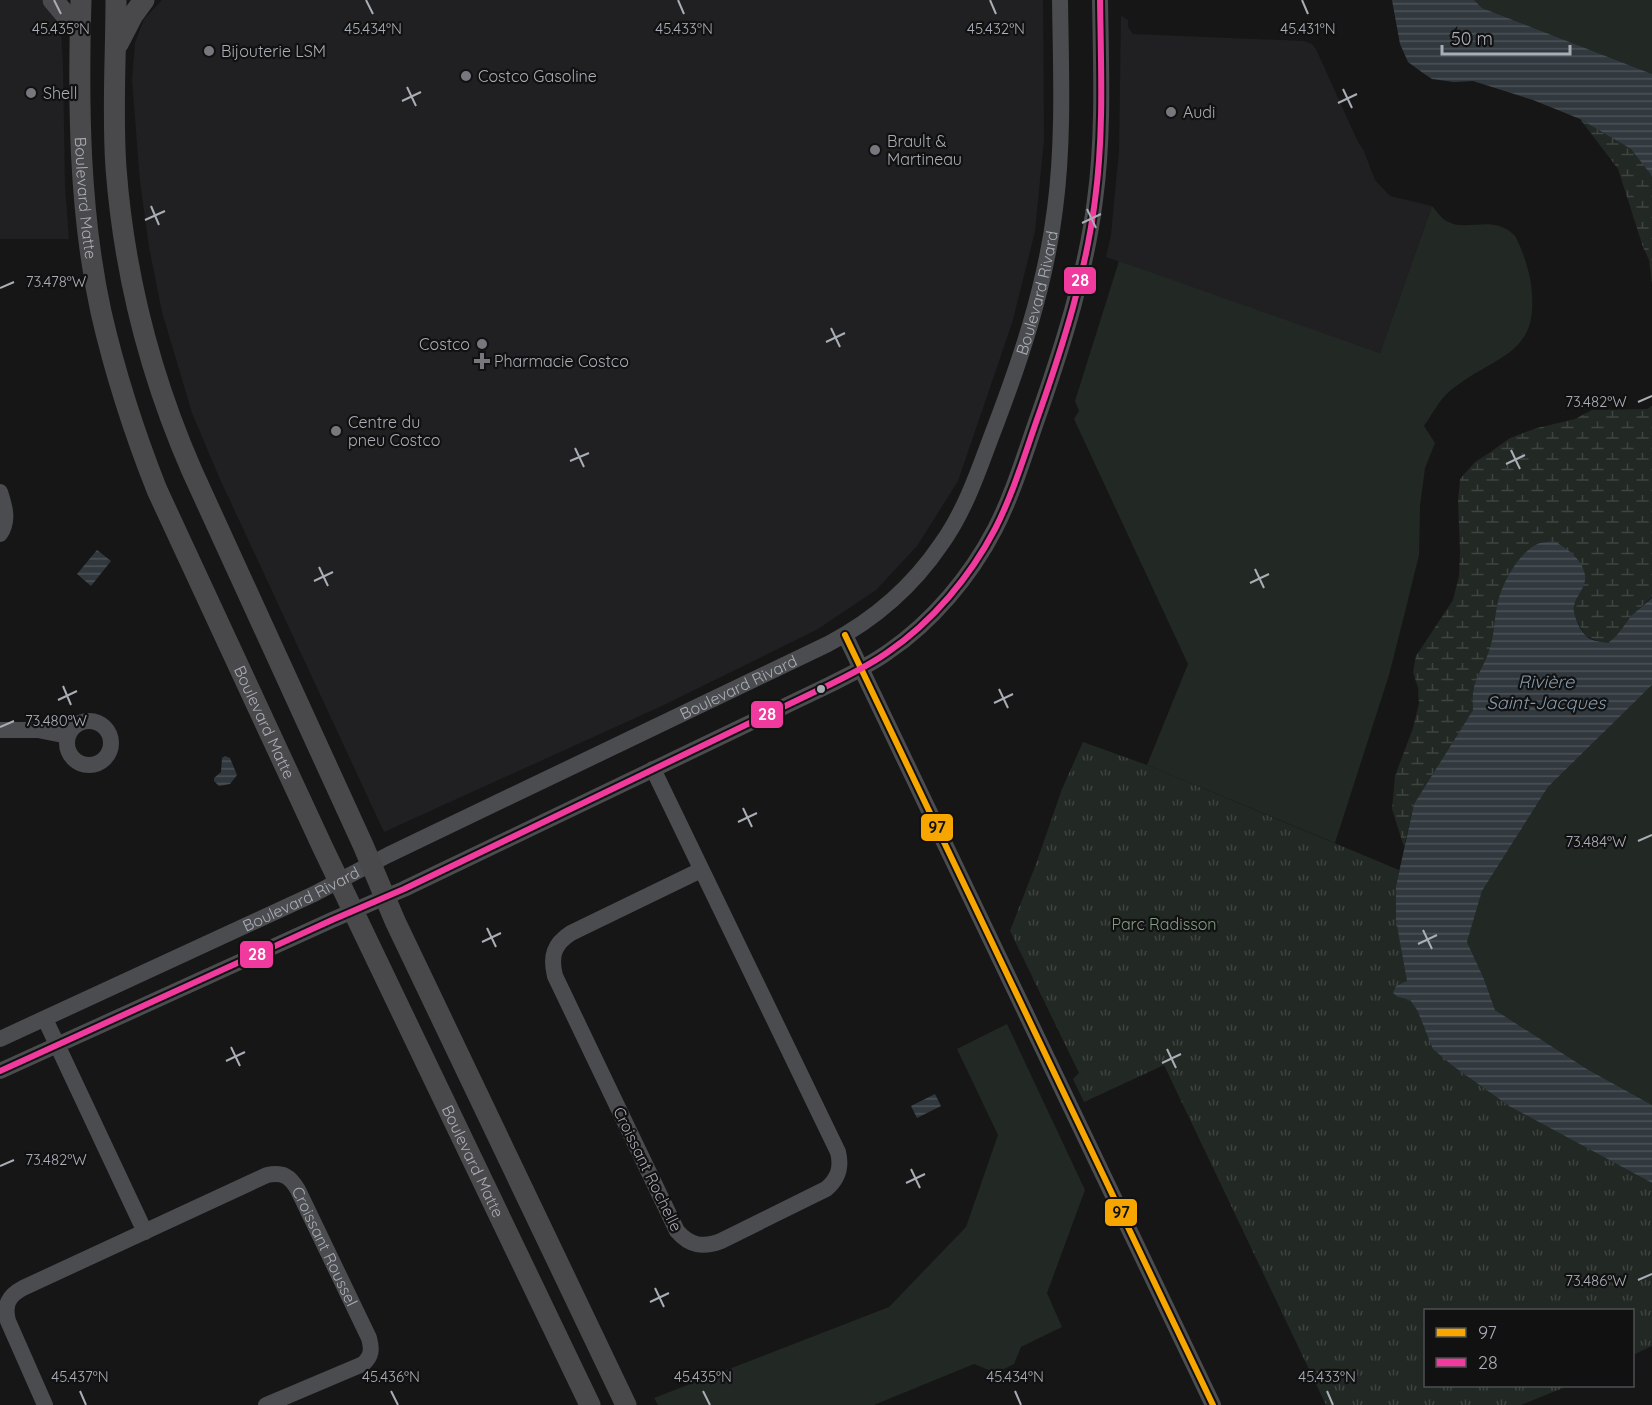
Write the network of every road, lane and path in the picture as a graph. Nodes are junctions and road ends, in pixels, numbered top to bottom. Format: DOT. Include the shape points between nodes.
graph roads {
  1 [pos="53,0"];
  2 [pos="81,0"];
  3 [pos="116,0"];
  4 [pos="144,0"];
  5 [pos="1060,0"];
  6 [pos="1100,0"];
  7 [pos="81,32"];
  8 [pos="116,47"];
  9 [pos="0,492"];
  10 [pos="0,534"];
  11 [pos="845,635"];
  12 [pos="860,669"];
  13 [pos="0,730"];
  14 [pos="68,736"];
  15 [pos="653,769"];
  16 [pos="371,864"];
  17 [pos="701,870"];
  18 [pos="339,881"];
  19 [pos="385,897"];
  20 [pos="354,911"];
  21 [pos="45,1019"];
  22 [pos="0,1039"];
  23 [pos="57,1045"];
  24 [pos="0,1071"];
  25 [pos="145,1232"];
  26 [pos="45,1405"];
  27 [pos="266,1405"];
  28 [pos="590,1405"];
  29 [pos="627,1405"];
  30 [pos="1213,1405"];
  1 -- 7 [label="main road"];
  2 -- 7 [label="main road, Boulevard Matte"];
  3 -- 8 [label="main road, Boulevard Matte"];
  4 -- 8 [label="main road"];
  5 -- 11 [label="street, Boulevard Rivard" via="1061,135 1055,207 1042,279 1020,358 974,482 947,536 907,586"];
  6 -- 12 [label="street, Boulevard Rivard" via="1101,114 1093,216 1069,323 1024,456 995,529 961,581 914,631"];
  7 -- 18 [label="main road, Boulevard Matte" via="89,239 101,311 128,410 157,490"];
  8 -- 16 [label="main road, Boulevard Matte" via="115,149 120,203 136,301 155,373 192,471"];
  9 -- 10 [label="street" via="6,516"];
  11 -- 12 [label="street"];
  11 -- 16 [label="street, Boulevard Rivard"];
  12 -- 15 [label="street, Boulevard Rivard"];
  12 -- 30 [label="street"];
  13 -- 14 [label="street" via="50,731"];
  15 -- 17 [label="street, Croissant Rochelle"];
  15 -- 19 [label="street, Boulevard Rivard"];
  16 -- 18 [label="street, Boulevard Rivard"];
  16 -- 19 [label="main road, Boulevard Matte"];
  17 -- 17 [label="street, Croissant Rochelle" via="571,933 556,946 552,957 555,976 677,1232 692,1244 703,1245 721,1241 826,1189 837,1177 840,1162"];
  18 -- 20 [label="main road, Boulevard Matte"];
  18 -- 21 [label="street, Boulevard Rivard"];
  19 -- 20 [label="street, Boulevard Rivard"];
  19 -- 29 [label="main road, Boulevard Matte"];
  20 -- 23 [label="street, Boulevard Rivard"];
  20 -- 28 [label="main road, Boulevard Matte"];
  21 -- 22 [label="street, Boulevard Rivard"];
  21 -- 23 [label="street"];
  23 -- 24 [label="street, Boulevard Rivard"];
  23 -- 25 [label="street"];
  25 -- 26 [label="street, Croissant Roussel" via="23,1288 7,1302 8,1321"];
  25 -- 27 [label="street, Croissant Roussel" via="267,1175 284,1174 295,1184 369,1338 371,1351 363,1364"];
}
